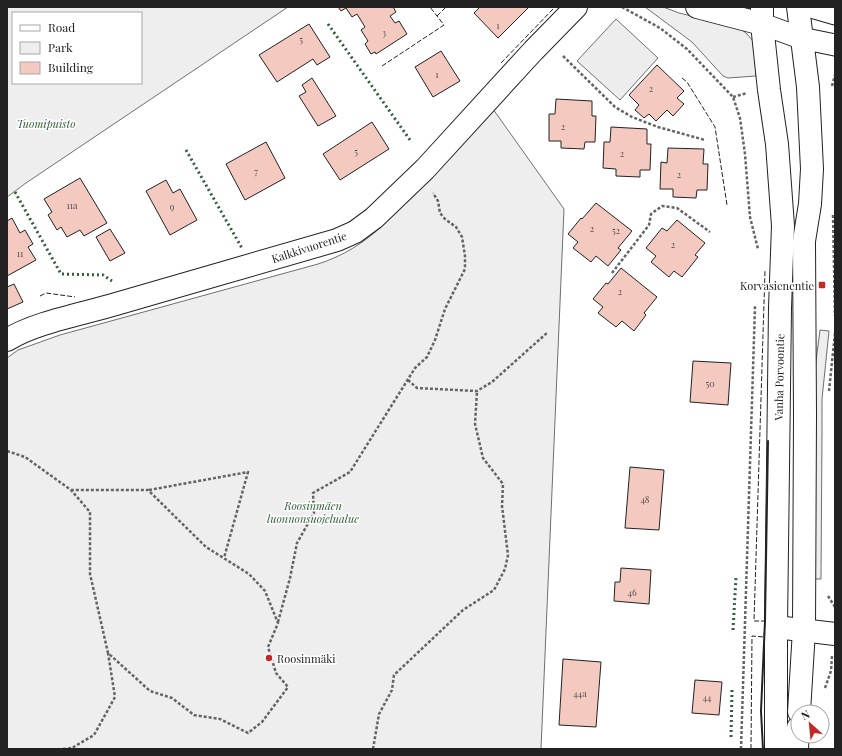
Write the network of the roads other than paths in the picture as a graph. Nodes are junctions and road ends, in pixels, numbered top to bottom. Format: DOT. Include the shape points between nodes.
graph roads {
  1 [pos="576,7"];
  2 [pos="697,7"];
  3 [pos="798,7"];
  4 [pos="811,7"];
  5 [pos="835,14"];
  6 [pos="762,16"];
  7 [pos="801,38"];
  8 [pos="835,45"];
  9 [pos="7,340"];
  10 [pos="776,627"];
  11 [pos="804,630"];
  12 [pos="834,642"];
  13 [pos="799,704"];
  14 [pos="776,749"];
  1 -- 9 [label="main road, Kalkkivuorentie" via="425,169 374,218 355,232 337,240 200,281 59,320"];
  2 -- 6 [label="main road"];
  3 -- 7 [label="main road"];
  4 -- 5 [label="street"];
  6 -- 7 [label="street"];
  6 -- 10 [label="main road, Vanha Porvoontie" via="777,144 783,226"];
  7 -- 8 [label="street"];
  7 -- 11 [label="main road" via="808,87 812,169 804,241"];
  10 -- 11 [label="main road"];
  10 -- 14 [label="main road, Vanha Porvoontie"];
  11 -- 12 [label="main road"];
  11 -- 13 [label="main road"];
}
